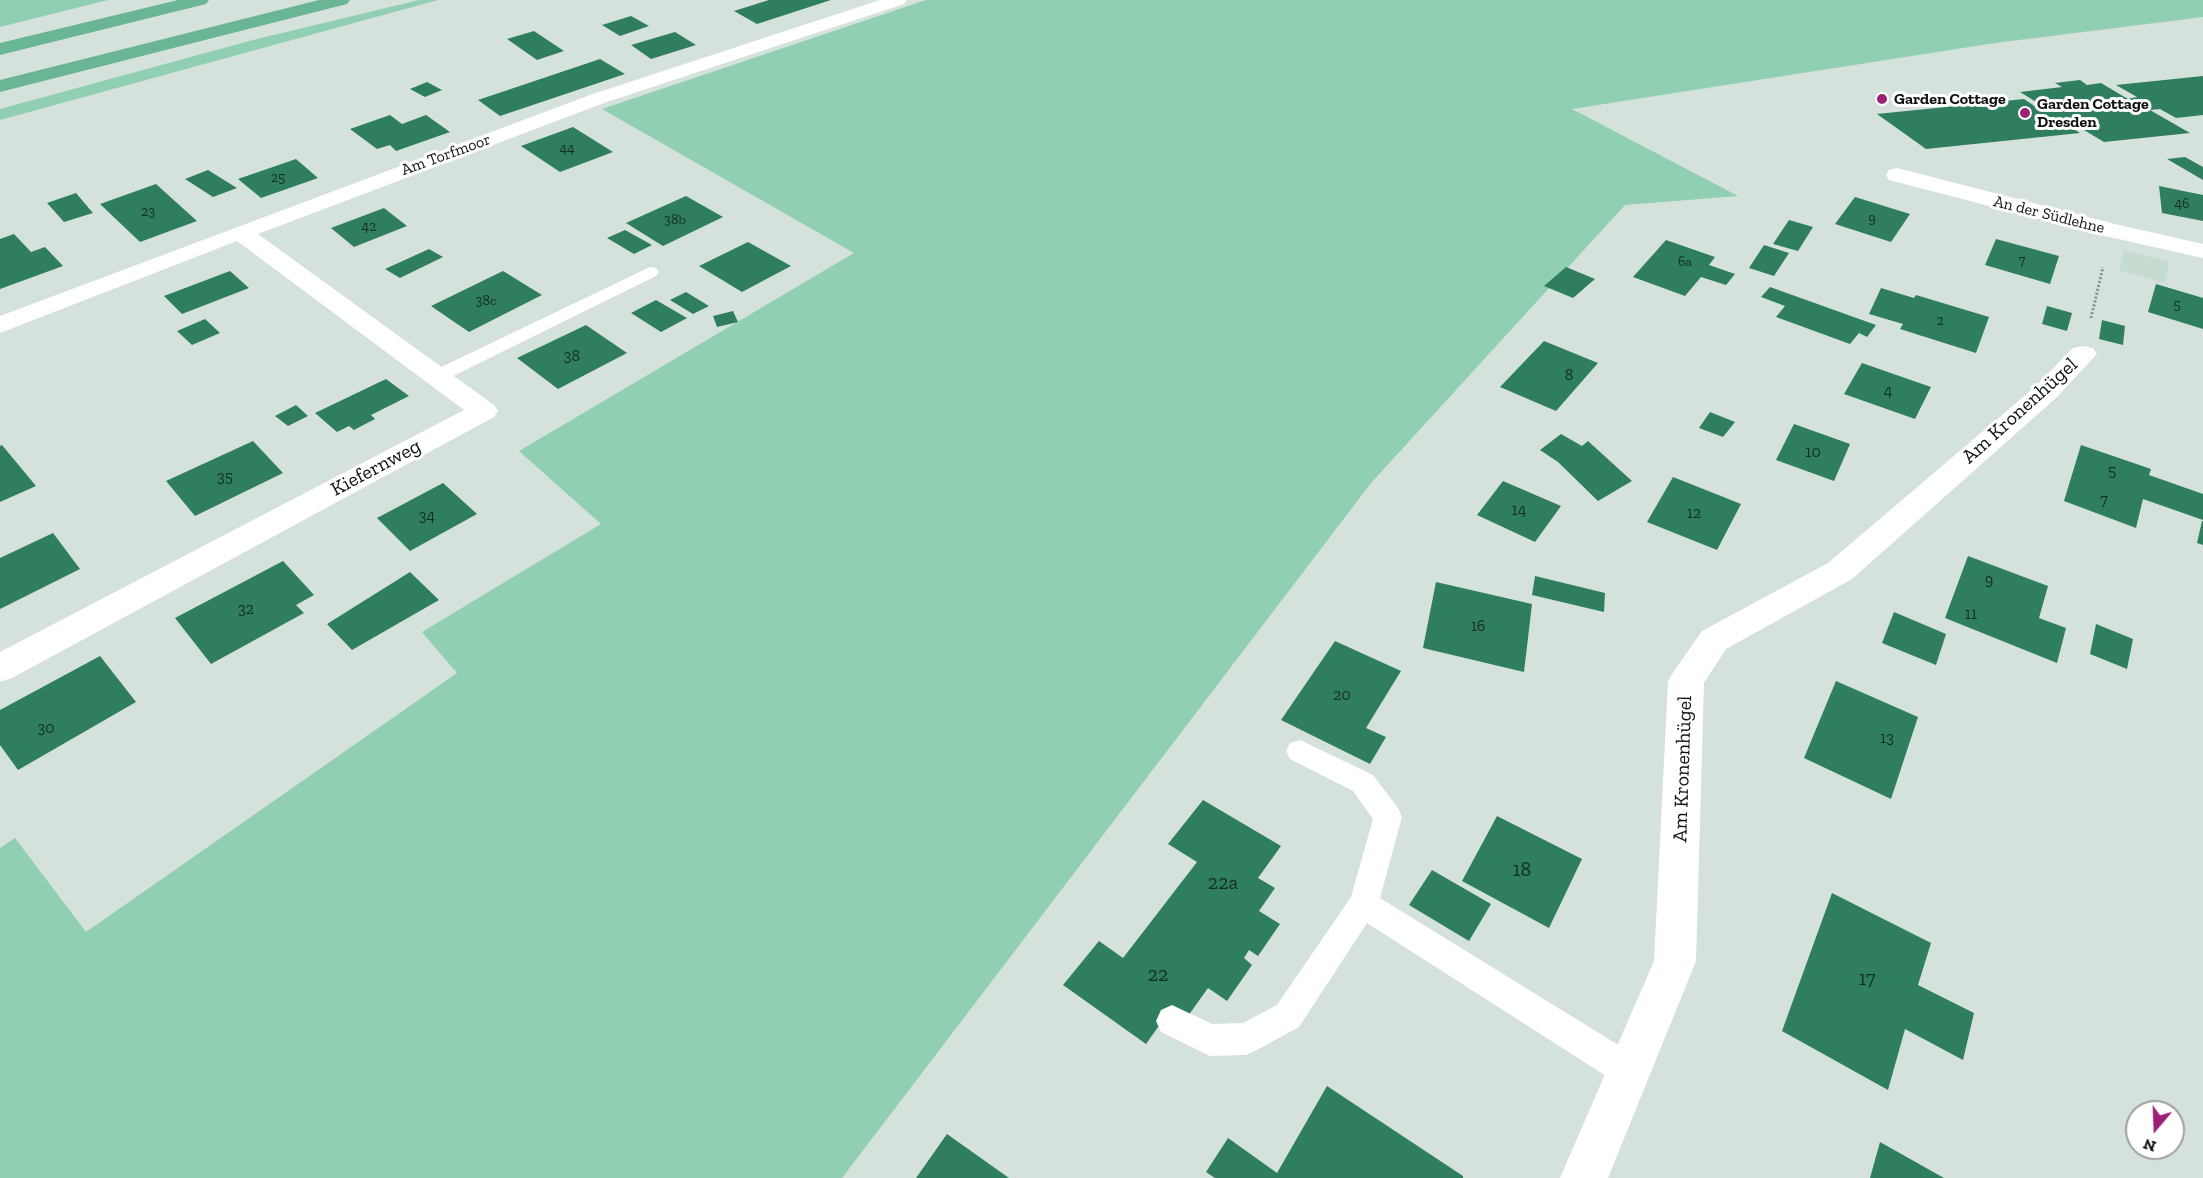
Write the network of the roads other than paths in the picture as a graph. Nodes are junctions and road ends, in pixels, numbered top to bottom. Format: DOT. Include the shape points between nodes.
graph roads {
  1 [pos="201,0"];
  2 [pos="341,0"];
  3 [pos="898,0"];
  4 [pos="0,49"];
  5 [pos="0,86"];
  6 [pos="1897,176"];
  7 [pos="240,232"];
  8 [pos="2203,250"];
  9 [pos="650,272"];
  10 [pos="0,325"];
  11 [pos="2083,354"];
  12 [pos="438,376"];
  13 [pos="0,668"];
  14 [pos="1300,751"];
  15 [pos="1363,904"];
  16 [pos="1172,1021"];
  17 [pos="1629,1071"];
  18 [pos="1584,1178"];
  1 -- 4 [label="highway"];
  2 -- 5 [label="highway"];
  3 -- 7 [label="street, Am Torfmoor" via="597,99"];
  6 -- 8 [label="street, An der Südlehne"];
  7 -- 10 [label="street, Am Torfmoor"];
  7 -- 12 [label="street, Kiefernweg"];
  9 -- 12 [label="lane"];
  11 -- 17 [label="street, Am Kronenhügel" via="2046,392 1840,571 1714,640 1686,681 1675,961"];
  12 -- 13 [label="street, Kiefernweg" via="484,411"];
  14 -- 15 [label="lane" via="1363,783 1388,818"];
  15 -- 16 [label="lane" via="1288,1016 1246,1039 1210,1040"];
  15 -- 17 [label="lane"];
  17 -- 18 [label="street, Am Kronenhügel"];
}
